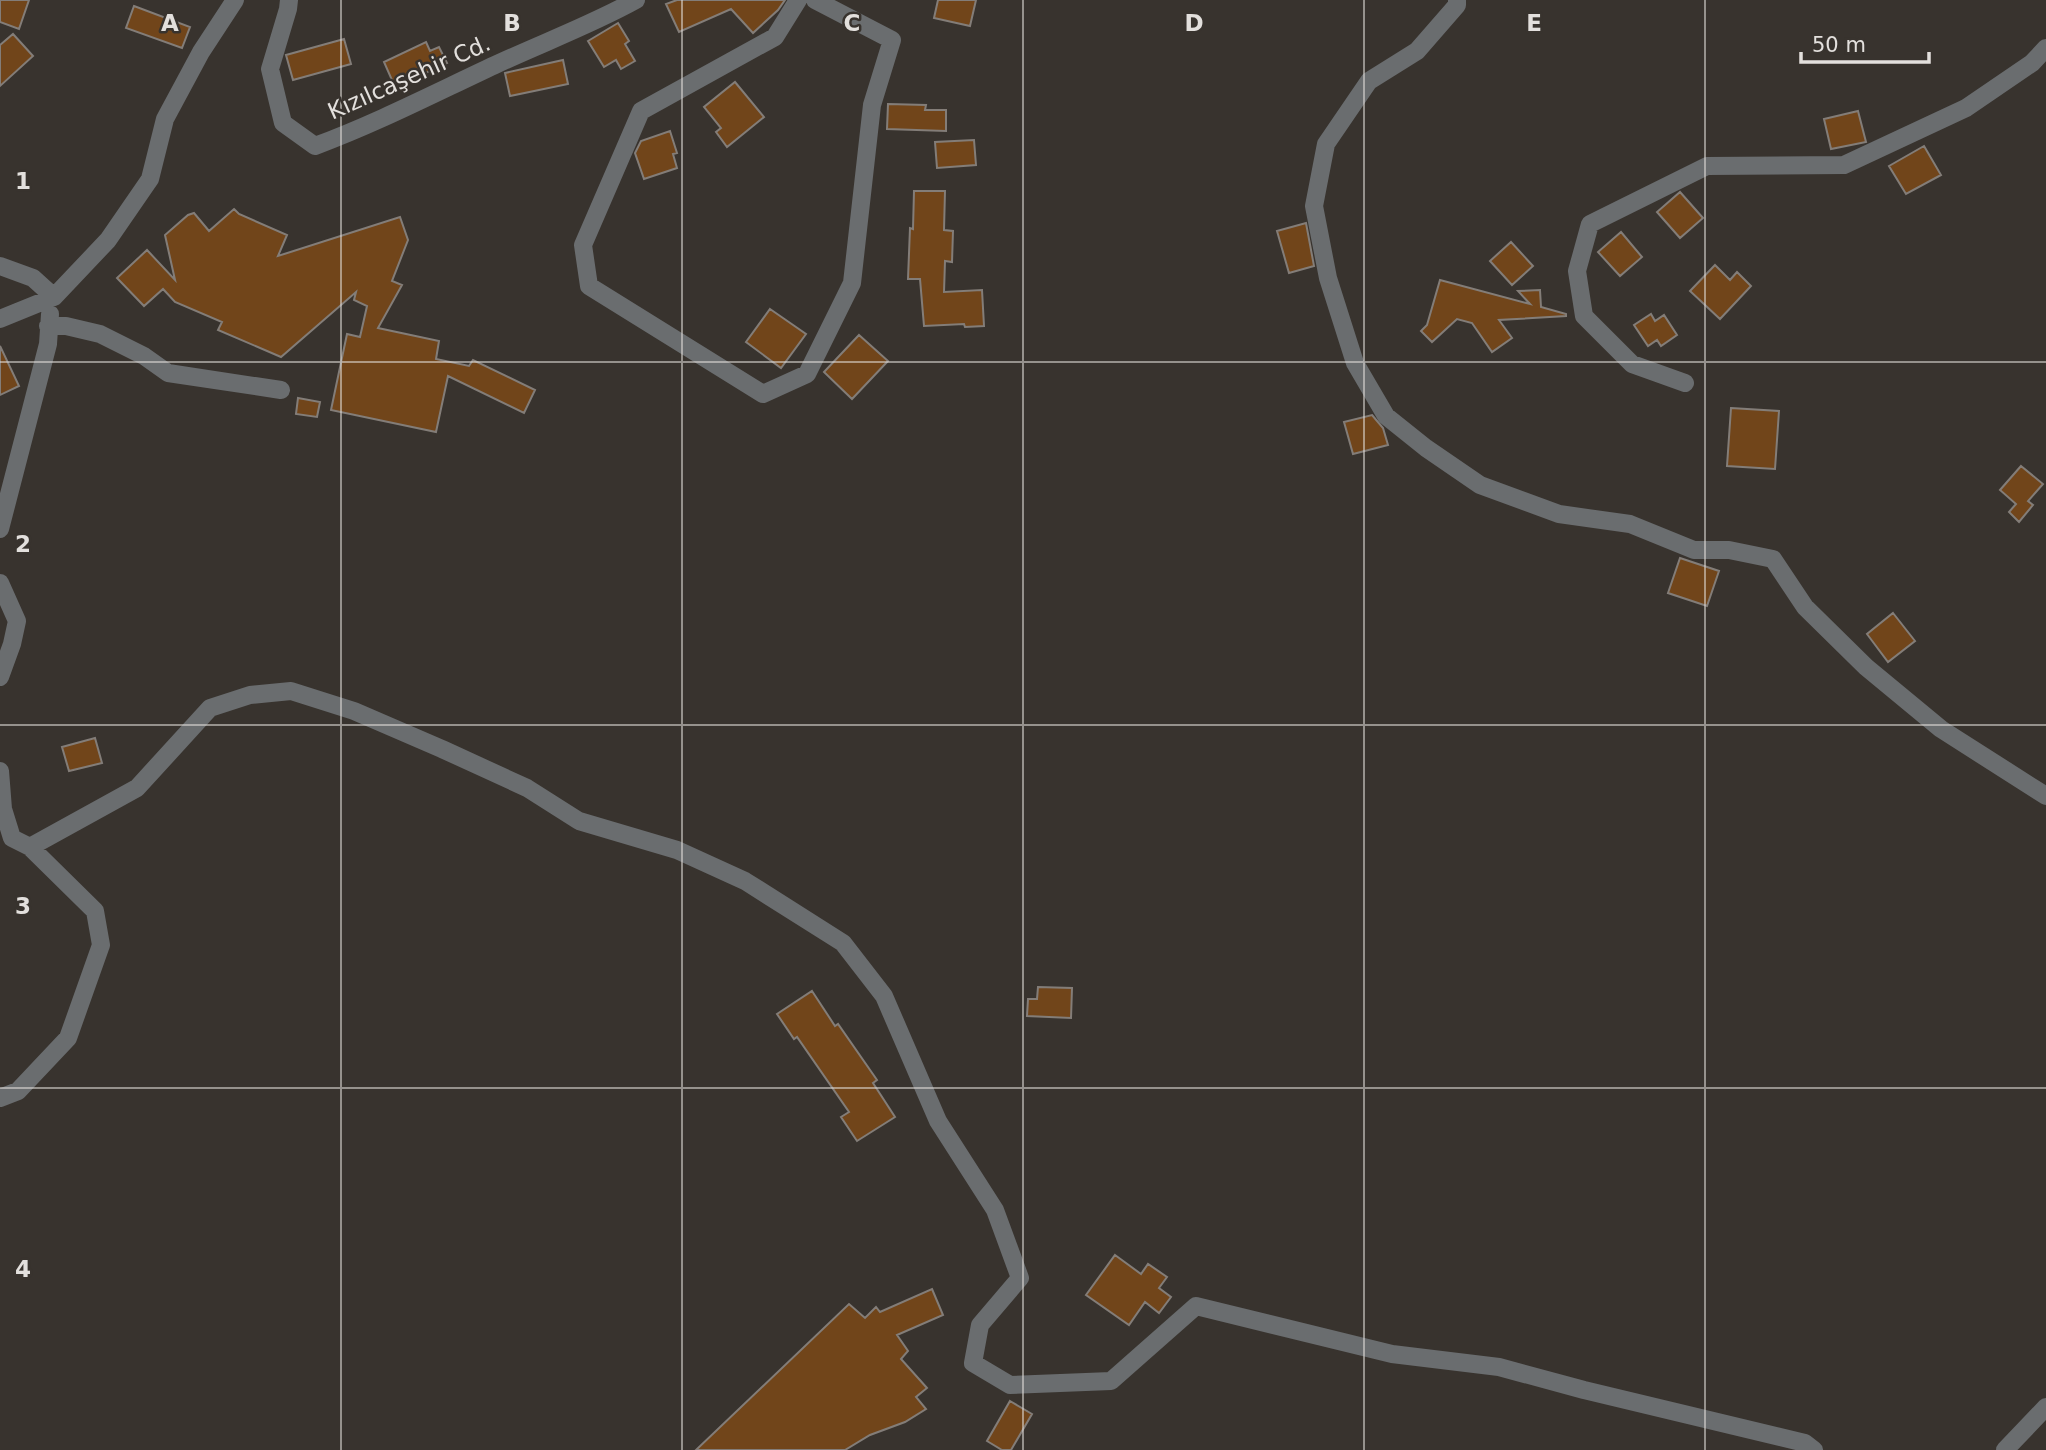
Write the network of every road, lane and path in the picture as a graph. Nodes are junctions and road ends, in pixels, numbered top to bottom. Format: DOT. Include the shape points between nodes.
graph roads {
  1 [pos="235,0"];
  2 [pos="289,0"];
  3 [pos="636,0"];
  4 [pos="798,0"];
  5 [pos="816,0"];
  6 [pos="1457,0"];
  7 [pos="2046,48"];
  8 [pos="0,266"];
  9 [pos="54,297"];
  10 [pos="0,319"];
  11 [pos="48,326"];
  12 [pos="1685,383"];
  13 [pos="281,390"];
  14 [pos="0,529"];
  15 [pos="0,583"];
  16 [pos="0,677"];
  17 [pos="0,771"];
  18 [pos="2046,796"];
  19 [pos="30,847"];
  20 [pos="0,1098"];
  21 [pos="2046,1407"];
  22 [pos="1814,1450"];
  23 [pos="2005,1450"];
  1 -- 9 [label="street" via="165,119 150,179 108,240"];
  2 -- 3 [label="street, Kızılcaşehir Cd." via="270,69 284,123 315,146"];
  4 -- 5 [label="street" via="775,37 641,111 583,245 589,286 763,394 807,374 852,283 872,105 892,40"];
  6 -- 18 [label="street" via="1417,51 1369,81 1326,144 1314,206 1328,278 1355,363 1386,416 1480,485 1525,502 1559,514 1630,524 1694,550 1729,550 1773,559 1805,607 1866,667 1941,729"];
  7 -- 12 [label="street" via="2032,63 1966,108 1844,165 1707,166 1590,224 1577,271 1584,316 1632,364"];
  8 -- 9 [label="street" via="33,278"];
  9 -- 10 [label="street"];
  9 -- 11 [label="street"];
  11 -- 13 [label="street" via="100,334 168,373"];
  11 -- 14 [label="street" via="40,382"];
  15 -- 16 [label="street" via="17,621"];
  17 -- 19 [label="street" via="3,808 12,838"];
  19 -- 20 [label="street" via="95,911 101,945 68,1038 18,1091"];
  19 -- 22 [label="street" via="137,788 210,708 250,695 291,691 354,711 527,788 579,821 677,850 745,881 843,943 884,996 938,1121 995,1210 1020,1278 980,1325 974,1363 1010,1385 1111,1381 1196,1306 1392,1354 1499,1367 1805,1444"];
  21 -- 23 [label="street"];
}
